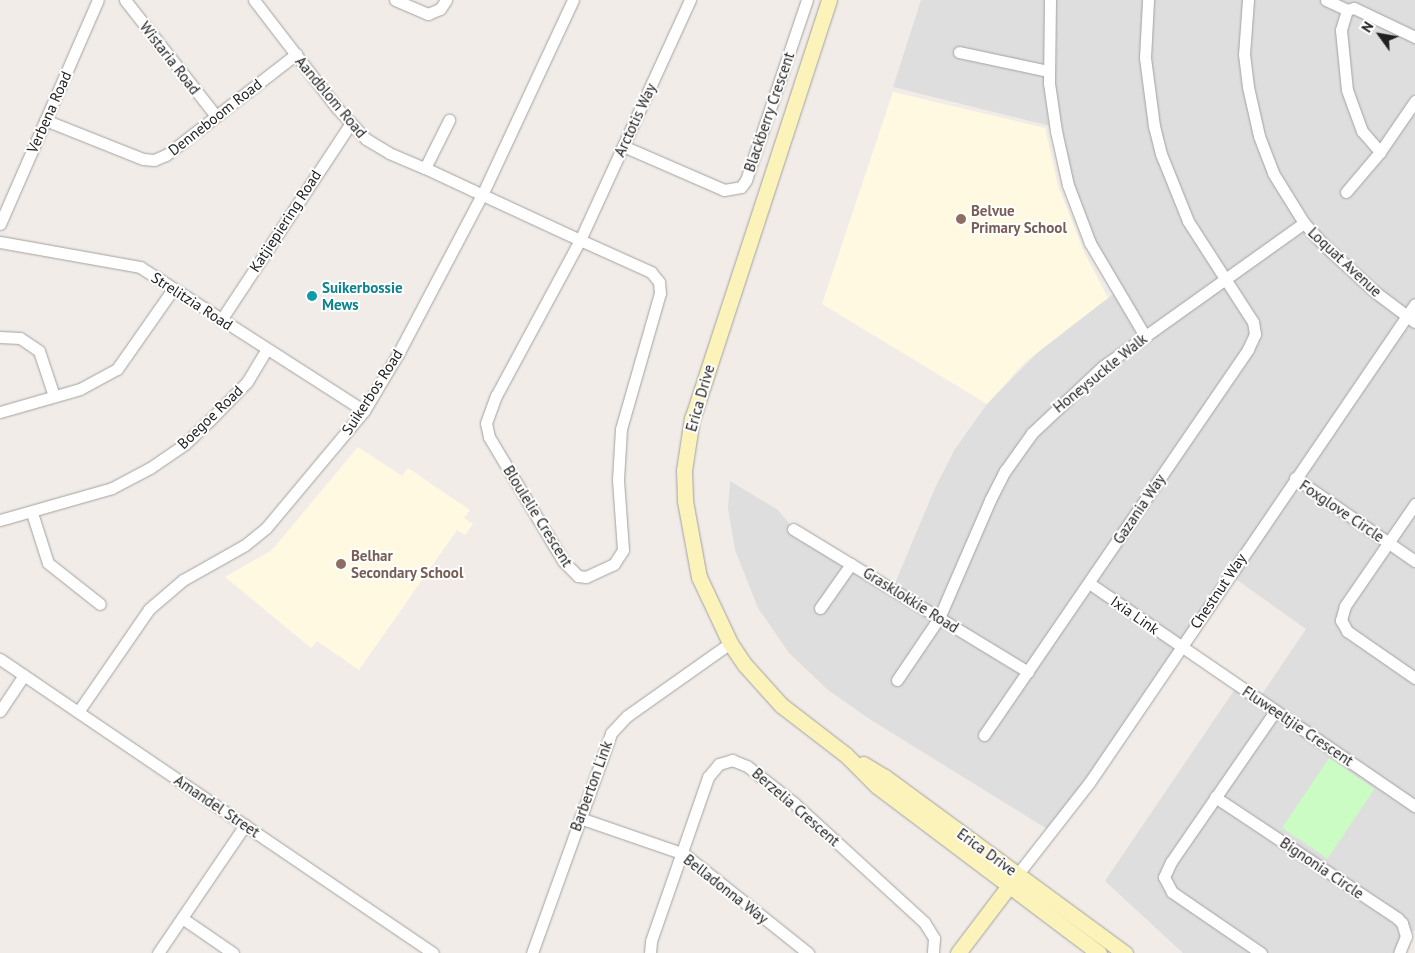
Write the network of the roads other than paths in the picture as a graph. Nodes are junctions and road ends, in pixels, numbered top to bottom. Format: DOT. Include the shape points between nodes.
graph roads {
  1 [pos="98,0"];
  2 [pos="124,0"];
  3 [pos="254,0"];
  4 [pos="396,0"];
  5 [pos="446,0"];
  6 [pos="572,0"];
  7 [pos="690,0"];
  8 [pos="807,0"];
  9 [pos="828,0"];
  10 [pos="1050,0"];
  11 [pos="1148,0"];
  12 [pos="1248,0"];
  13 [pos="1326,0"];
  14 [pos="1347,10"];
  15 [pos="1415,38"];
  16 [pos="959,52"];
  17 [pos="296,54"];
  18 [pos="1048,71"];
  19 [pos="1415,101"];
  20 [pos="216,116"];
  21 [pos="44,120"];
  22 [pos="449,120"];
  23 [pos="350,124"];
  24 [pos="623,146"];
  25 [pos="1380,152"];
  26 [pos="425,168"];
  27 [pos="1346,192"];
  28 [pos="482,195"];
  29 [pos="1304,223"];
  30 [pos="0,224"];
  31 [pos="580,240"];
  32 [pos="0,242"];
  33 [pos="1224,279"];
  34 [pos="173,289"];
  35 [pos="1415,304"];
  36 [pos="1411,319"];
  37 [pos="221,320"];
  38 [pos="1145,336"];
  39 [pos="0,337"];
  40 [pos="266,350"];
  41 [pos="54,396"];
  42 [pos="364,411"];
  43 [pos="0,412"];
  44 [pos="1295,478"];
  45 [pos="1415,504"];
  46 [pos="32,513"];
  47 [pos="0,520"];
  48 [pos="793,529"];
  49 [pos="1388,542"];
  50 [pos="1415,560"];
  51 [pos="851,564"];
  52 [pos="1089,583"];
  53 [pos="100,604"];
  54 [pos="820,608"];
  55 [pos="940,618"];
  56 [pos="730,642"];
  57 [pos="1181,647"];
  58 [pos="0,659"];
  59 [pos="1028,672"];
  60 [pos="24,675"];
  61 [pos="1415,678"];
  62 [pos="897,680"];
  63 [pos="0,711"];
  64 [pos="1275,711"];
  65 [pos="78,712"];
  66 [pos="984,735"];
  67 [pos="1215,797"];
  68 [pos="1415,806"];
  69 [pos="580,818"];
  70 [pos="245,825"];
  71 [pos="684,854"];
  72 [pos="1013,880"];
  73 [pos="182,918"];
  74 [pos="158,953"];
  75 [pos="233,953"];
  76 [pos="433,953"];
  77 [pos="532,953"];
  78 [pos="650,953"];
  79 [pos="808,953"];
  80 [pos="933,953"];
  81 [pos="958,953"];
  82 [pos="1099,953"];
  83 [pos="1125,953"];
  84 [pos="1262,953"];
  85 [pos="1398,953"];
  1 -- 21 [label="street, Verbena Road"];
  2 -- 20 [label="street, Wistaria Road"];
  3 -- 17 [label="street, Aandblom Road"];
  4 -- 5 [label="street" via="428,14 440,9"];
  6 -- 28 [label="street, Suikerbos Road"];
  7 -- 24 [label="street, Arctotis Way"];
  8 -- 24 [label="street, Blackberry Crescent" via="741,187 724,190"];
  9 -- 56 [label="main road, Erica Drive" via="696,402 689,434 685,501 692,546 710,606"];
  10 -- 18 [label="street"];
  11 -- 33 [label="street, Gazania Way" via="1145,58 1154,126 1172,186 1188,221"];
  12 -- 29 [label="street, Loquat Avenue" via="1244,54 1251,110 1274,173"];
  13 -- 14 [label="street"];
  14 -- 15 [label="street" via="1354,8"];
  14 -- 25 [label="street" via="1342,30 1347,90 1362,131"];
  16 -- 18 [label="street"];
  17 -- 20 [label="street, Denneboom Road"];
  17 -- 23 [label="street, Aandblom Road"];
  18 -- 38 [label="street" via="1068,185 1086,234"];
  19 -- 25 [label="street"];
  20 -- 21 [label="street, Denneboom Road" via="166,155 154,160 143,159"];
  21 -- 30 [label="street, Verbena Road"];
  22 -- 26 [label="street"];
  23 -- 26 [label="street, Aandblom Road" via="381,148"];
  23 -- 37 [label="street, Katjiepiering Road"];
  24 -- 31 [label="street, Arctotis Way"];
  25 -- 27 [label="street"];
  26 -- 28 [label="street, Aandblom Road"];
  28 -- 31 [label="street, Bloulelie Crescent"];
  28 -- 42 [label="street, Suikerbos Road" via="398,354"];
  29 -- 33 [label="street, Honeysuckle Walk"];
  29 -- 36 [label="street, Loquat Avenue" via="1348,268"];
  31 -- 31 [label="street, Bloulelie Crescent" via="651,272 659,282 660,292 621,429 618,480 623,550 614,564 586,577 578,576 564,561 489,437 486,423 496,396"];
  32 -- 34 [label="street, Strelitzia Road" via="140,267"];
  33 -- 38 [label="street, Honeysuckle Walk"];
  33 -- 52 [label="street, Gazania Way" via="1253,322 1255,334"];
  34 -- 37 [label="street, Strelitzia Road"];
  34 -- 41 [label="street" via="117,369 80,389"];
  35 -- 36 [label="street, Chestnut Way"];
  36 -- 44 [label="street, Chestnut Way"];
  37 -- 40 [label="street, Strelitzia Road"];
  38 -- 55 [label="street, Honeysuckle Walk" via="1077,388 1024,444 990,500"];
  39 -- 41 [label="street" via="20,338 38,351"];
  40 -- 42 [label="street, Strelitzia Road"];
  40 -- 46 [label="street, Boegoe Road" via="247,382 185,444 112,488"];
  41 -- 43 [label="street"];
  42 -- 65 [label="street, Suikerbos Road" via="266,528 183,580 149,609"];
  44 -- 49 [label="street, Foxglove Circle"];
  44 -- 57 [label="street, Chestnut Way"];
  45 -- 49 [label="street, Foxglove Circle"];
  46 -- 47 [label="street, Boegoe Road"];
  46 -- 53 [label="street" via="48,563"];
  48 -- 51 [label="street, Grasklokkie Road"];
  49 -- 50 [label="street, Foxglove Circle"];
  49 -- 61 [label="street" via="1345,606 1341,620 1347,631"];
  51 -- 54 [label="street"];
  51 -- 55 [label="street, Grasklokkie Road"];
  52 -- 57 [label="street, Ixia Link"];
  52 -- 59 [label="street, Gazania Way"];
  55 -- 59 [label="street, Grasklokkie Road"];
  55 -- 62 [label="street, Honeysuckle Walk"];
  56 -- 69 [label="street, Barberton Link" via="627,716 611,733"];
  56 -- 72 [label="main road, Erica Drive" via="745,665 781,705 846,755 877,786"];
  57 -- 64 [label="street, Fluweeltjie Crescent"];
  57 -- 72 [label="street, Chestnut Way" via="1060,825"];
  58 -- 60 [label="street, Amandel Street"];
  59 -- 66 [label="street, Gazania Way"];
  60 -- 63 [label="street"];
  60 -- 65 [label="street, Amandel Street"];
  64 -- 67 [label="street"];
  64 -- 68 [label="street, Fluweeltjie Crescent"];
  65 -- 70 [label="street, Amandel Street"];
  67 -- 84 [label="street" via="1166,869 1165,883 1172,892"];
  67 -- 85 [label="street, Bignonia Circle" via="1397,918 1406,936"];
  69 -- 71 [label="street, Belladonna Way"];
  69 -- 77 [label="street, Barberton Link"];
  70 -- 73 [label="street"];
  70 -- 76 [label="street, Amandel Street"];
  71 -- 78 [label="street, Berzelia Crescent" via="651,942"];
  71 -- 79 [label="street, Belladonna Way"];
  71 -- 80 [label="street, Berzelia Crescent" via="708,777 720,764 740,762 794,803 924,922 934,938"];
  72 -- 81 [label="main road"];
  72 -- 82 [label="main road, Erica Drive"];
  72 -- 83 [label="main road, Erica Drive"];
  73 -- 74 [label="street"];
  73 -- 75 [label="street"];
}
